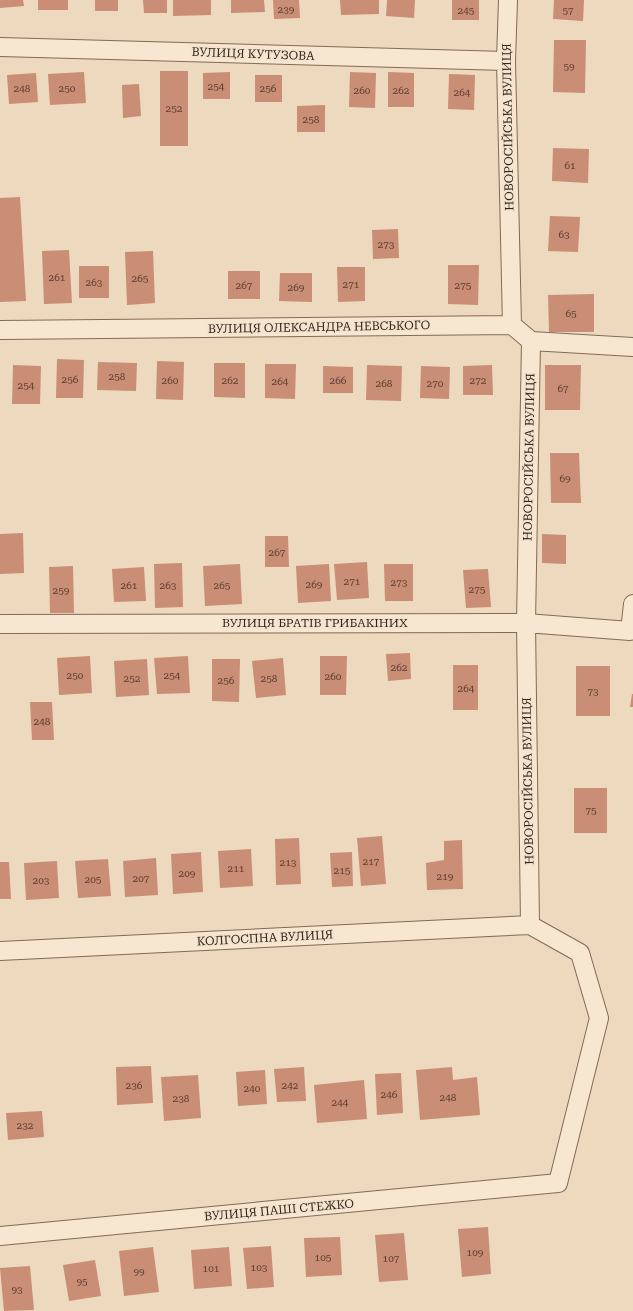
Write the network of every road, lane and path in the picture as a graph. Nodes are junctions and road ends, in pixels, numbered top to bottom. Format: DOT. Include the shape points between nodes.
graph roads {
  1 [pos="508,0"];
  2 [pos="0,47"];
  3 [pos="506,61"];
  4 [pos="512,325"];
  5 [pos="0,330"];
  6 [pos="531,340"];
  7 [pos="633,347"];
  8 [pos="633,604"];
  9 [pos="526,622"];
  10 [pos="0,624"];
  11 [pos="530,925"];
  12 [pos="0,951"];
  13 [pos="0,1236"];
  1 -- 3 [label="street, НОВОРОСІЙСЬКА ВУЛИЦЯ"];
  2 -- 3 [label="street, ВУЛИЦЯ КУТУЗОВА"];
  3 -- 4 [label="street, НОВОРОСІЙСЬКА ВУЛИЦЯ"];
  4 -- 5 [label="street, ВУЛИЦЯ ОЛЕКСАНДРА НЕВСЬКОГО"];
  4 -- 6 [label="street"];
  6 -- 7 [label="street"];
  6 -- 9 [label="street, НОВОРОСІЙСЬКА ВУЛИЦЯ"];
  8 -- 9 [label="street, ВУЛИЦЯ БРАТІВ ГРИБАКІНИХ" via="630,631"];
  9 -- 10 [label="street, ВУЛИЦЯ БРАТІВ ГРИБАКІНИХ"];
  9 -- 11 [label="street, НОВОРОСІЙСЬКА ВУЛИЦЯ"];
  11 -- 12 [label="street, КОЛГОСПНА ВУЛИЦЯ"];
  11 -- 13 [label="street, ВУЛИЦЯ ПАШІ СТЕЖКО" via="580,953 599,1018 558,1183"];
}
